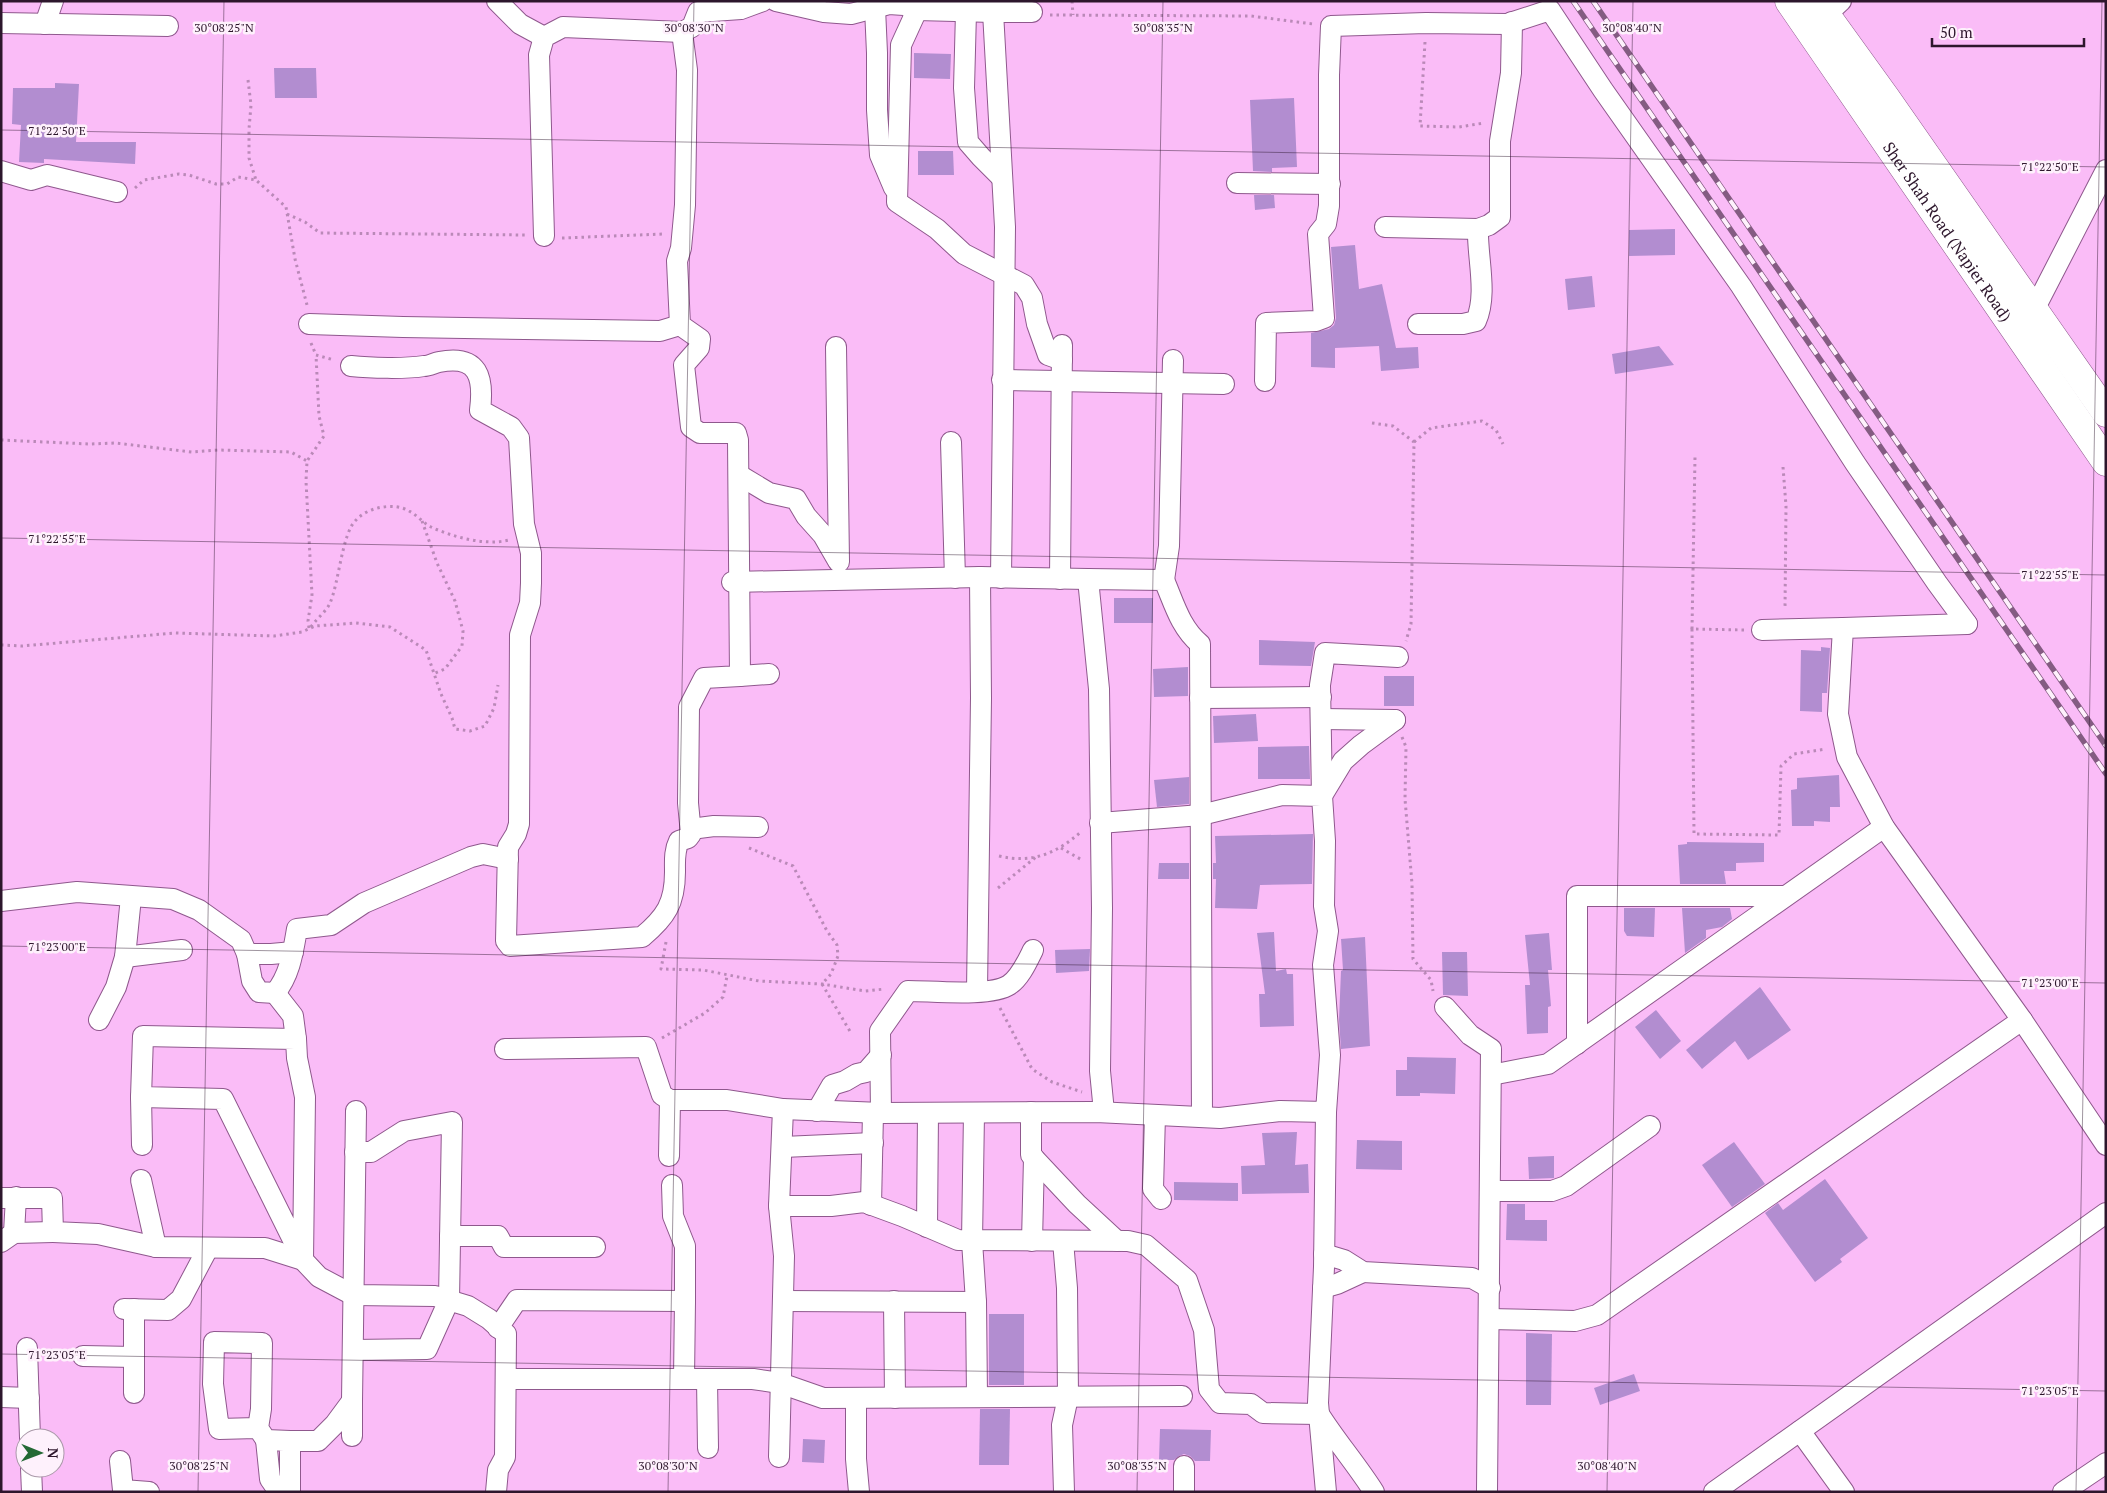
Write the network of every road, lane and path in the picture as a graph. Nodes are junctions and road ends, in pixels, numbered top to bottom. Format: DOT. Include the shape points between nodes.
graph roads {
  1 [pos="54,1"];
  2 [pos="498,1"];
  3 [pos="763,1"];
  4 [pos="776,1"];
  5 [pos="1072,1"];
  6 [pos="1788,1"];
  7 [pos="878,4"];
  8 [pos="915,6"];
  9 [pos="1547,6"];
  10 [pos="1828,6"];
  11 [pos="697,7"];
  12 [pos="966,12"];
  13 [pos="993,12"];
  14 [pos="1032,12"];
  15 [pos="1073,16"];
  16 [pos="1512,22"];
  17 [pos="1,23"];
  18 [pos="1426,23"];
  19 [pos="45,24"];
  20 [pos="168,26"];
  21 [pos="1331,26"];
  22 [pos="682,32"];
  23 [pos="544,37"];
  24 [pos="248,80"];
  25 [pos="1504,119"];
  26 [pos="2106,170"];
  27 [pos="1,171"];
  28 [pos="1002,178"];
  29 [pos="256,180"];
  30 [pos="1237,183"];
  31 [pos="1330,184"];
  32 [pos="117,192"];
  33 [pos="897,194"];
  34 [pos="287,214"];
  35 [pos="1385,226"];
  36 [pos="1478,229"];
  37 [pos="681,235"];
  38 [pos="544,236"];
  39 [pos="1004,274"];
  40 [pos="2023,318"];
  41 [pos="309,324"];
  42 [pos="1418,324"];
  43 [pos="680,325"];
  44 [pos="836,347"];
  45 [pos="316,355"];
  46 [pos="1173,360"];
  47 [pos="351,366"];
  48 [pos="1002,380"];
  49 [pos="1062,381"];
  50 [pos="1265,381"];
  51 [pos="1172,383"];
  52 [pos="1224,384"];
  53 [pos="2106,413"];
  54 [pos="1372,422"];
  55 [pos="1,440"];
  56 [pos="951,442"];
  57 [pos="1414,442"];
  58 [pos="1503,444"];
  59 [pos="1695,457"];
  60 [pos="307,461"];
  61 [pos="2106,462"];
  62 [pos="1783,467"];
  63 [pos="739,475"];
  64 [pos="422,520"];
  65 [pos="527,536"];
  66 [pos="841,571"];
  67 [pos="980,577"];
  68 [pos="955,578"];
  69 [pos="1001,578"];
  70 [pos="1060,579"];
  71 [pos="1088,579"];
  72 [pos="1164,580"];
  73 [pos="736,582"];
  74 [pos="1843,628"];
  75 [pos="310,629"];
  76 [pos="1692,629"];
  77 [pos="1762,630"];
  78 [pos="1785,630"];
  79 [pos="1,645"];
  80 [pos="1398,656"];
  81 [pos="435,673"];
  82 [pos="769,674"];
  83 [pos="740,676"];
  84 [pos="499,680"];
  85 [pos="1321,697"];
  86 [pos="1200,698"];
  87 [pos="1322,719"];
  88 [pos="1395,720"];
  89 [pos="1845,749"];
  90 [pos="1322,796"];
  91 [pos="1201,815"];
  92 [pos="1100,823"];
  93 [pos="736,827"];
  94 [pos="1884,827"];
  95 [pos="758,828"];
  96 [pos="691,829"];
  97 [pos="980,854"];
  98 [pos="1037,857"];
  99 [pos="508,859"];
  100 [pos="1784,896"];
  101 [pos="131,897"];
  102 [pos="1,901"];
  103 [pos="979,902"];
  104 [pos="658,923"];
  105 [pos="182,950"];
  106 [pos="1033,950"];
  107 [pos="293,952"];
  108 [pos="247,954"];
  109 [pos="125,957"];
  110 [pos="727,976"];
  111 [pos="822,984"];
  112 [pos="908,991"];
  113 [pos="986,991"];
  114 [pos="276,993"];
  115 [pos="1445,1007"];
  116 [pos="99,1020"];
  117 [pos="2022,1020"];
  118 [pos="851,1033"];
  119 [pos="296,1039"];
  120 [pos="1577,1044"];
  121 [pos="646,1047"];
  122 [pos="505,1049"];
  123 [pos="881,1055"];
  124 [pos="1491,1075"];
  125 [pos="142,1097"];
  126 [pos="670,1100"];
  127 [pos="784,1109"];
  128 [pos="356,1111"];
  129 [pos="817,1111"];
  130 [pos="1032,1112"];
  131 [pos="1104,1112"];
  132 [pos="1326,1112"];
  133 [pos="877,1113"];
  134 [pos="928,1113"];
  135 [pos="974,1113"];
  136 [pos="1156,1115"];
  137 [pos="1202,1117"];
  138 [pos="1650,1126"];
  139 [pos="873,1143"];
  140 [pos="2106,1144"];
  141 [pos="142,1145"];
  142 [pos="783,1147"];
  143 [pos="356,1152"];
  144 [pos="669,1156"];
  145 [pos="1034,1158"];
  146 [pos="141,1180"];
  147 [pos="672,1185"];
  148 [pos="1490,1191"];
  149 [pos="9,1197"];
  150 [pos="1161,1199"];
  151 [pos="871,1205"];
  152 [pos="779,1206"];
  153 [pos="2106,1213"];
  154 [pos="927,1227"];
  155 [pos="53,1232"];
  156 [pos="450,1236"];
  157 [pos="8,1238"];
  158 [pos="972,1241"];
  159 [pos="1032,1241"];
  160 [pos="1063,1241"];
  161 [pos="1117,1241"];
  162 [pos="156,1247"];
  163 [pos="596,1247"];
  164 [pos="208,1248"];
  165 [pos="1324,1254"];
  166 [pos="303,1260"];
  167 [pos="1363,1272"];
  168 [pos="1324,1288"];
  169 [pos="1490,1288"];
  170 [pos="353,1295"];
  171 [pos="448,1300"];
  172 [pos="783,1301"];
  173 [pos="894,1301"];
  174 [pos="685,1302"];
  175 [pos="976,1302"];
  176 [pos="1489,1319"];
  177 [pos="498,1328"];
  178 [pos="27,1348"];
  179 [pos="353,1350"];
  180 [pos="83,1356"];
  181 [pos="134,1357"];
  182 [pos="506,1378"];
  183 [pos="684,1379"];
  184 [pos="707,1379"];
  185 [pos="780,1383"];
  186 [pos="134,1393"];
  187 [pos="1182,1396"];
  188 [pos="1,1397"];
  189 [pos="978,1397"];
  190 [pos="1068,1397"];
  191 [pos="30,1398"];
  192 [pos="856,1398"];
  193 [pos="895,1398"];
  194 [pos="352,1401"];
  195 [pos="1319,1414"];
  196 [pos="30,1428"];
  197 [pos="1800,1431"];
  198 [pos="262,1434"];
  199 [pos="352,1436"];
  200 [pos="290,1441"];
  201 [pos="708,1448"];
  202 [pos="779,1457"];
  203 [pos="120,1461"];
  204 [pos="2106,1463"];
  205 [pos="1184,1466"];
  206 [pos="31,1478"];
  207 [pos="2070,1489"];
  208 [pos="278,1490"];
  209 [pos="32,1492"];
  210 [pos="149,1492"];
  211 [pos="496,1492"];
  212 [pos="859,1492"];
  213 [pos="1064,1492"];
  214 [pos="1184,1492"];
  215 [pos="1326,1492"];
  216 [pos="1374,1492"];
  217 [pos="1487,1492"];
  218 [pos="1714,1492"];
  219 [pos="1844,1492"];
  1 -- 19 [label="street"];
  2 -- 23 [label="street" via="520,24"];
  3 -- 11 [label="street" via="742,9"];
  4 -- 7 [label="street" via="850,14"];
  5 -- 15 [label="path"];
  6 -- 40 [label="main road, Sher Shah Road (Napier Road)"];
  7 -- 8 [label="street"];
  7 -- 33 [label="street" via="880,155"];
  8 -- 12 [label="street"];
  8 -- 33 [label="street" via="901,45"];
  9 -- 16 [label="street"];
  9 -- 74 [label="street" via="1741,286 1855,463 1967,624"];
  10 -- 40 [label="main road, Sher Shah Road (Napier Road)"];
  11 -- 22 [label="street" via="692,27"];
  12 -- 13 [label="street"];
  12 -- 28 [label="street" via="964,88 968,142"];
  13 -- 14 [label="street"];
  13 -- 28 [label="street"];
  14 -- 15 [label="path"];
  15 -- 21 [label="path" via="1251,16"];
  16 -- 18 [label="street"];
  16 -- 25 [label="street" via="1511,73"];
  17 -- 19 [label="street"];
  18 -- 21 [label="street"];
  18 -- 25 [label="path" via="1420,126 1459,127"];
  19 -- 20 [label="street"];
  21 -- 31 [label="street"];
  22 -- 23 [label="street" via="563,27"];
  22 -- 37 [label="street" via="687,70 685,205"];
  23 -- 38 [label="street" via="539,55"];
  24 -- 29 [label="path" via="250,158"];
  25 -- 36 [label="street" via="1500,141 1500,217"];
  26 -- 40 [label="street"];
  27 -- 32 [label="street" via="31,180 47,175"];
  28 -- 39 [label="street"];
  29 -- 32 [label="path" via="238,176 227,184 216,184 189,174 178,174 144,180 135,188"];
  29 -- 34 [label="path" via="286,207"];
  30 -- 31 [label="street"];
  31 -- 50 [label="street" via="1326,224 1318,234 1324,318 1266,323"];
  33 -- 39 [label="street" via="897,202 937,229 964,254"];
  34 -- 38 [label="path" via="320,234"];
  34 -- 41 [label="path"];
  35 -- 36 [label="street"];
  36 -- 42 [label="street" via="1481,289 1476,321"];
  37 -- 38 [label="path"];
  37 -- 43 [label="street" via="677,262"];
  39 -- 48 [label="street"];
  39 -- 49 [label="street" via="1024,285 1032,298 1048,356 1062,352"];
  40 -- 53 [label="main road, Sher Shah Road (Napier Road)"];
  40 -- 61 [label="main road, Sher Shah Road (Napier Road)"];
  41 -- 43 [label="street" via="660,331"];
  41 -- 45 [label="path" via="310,341"];
  43 -- 63 [label="street" via="700,339 699,348 684,365 691,426 700,432 736,433"];
  44 -- 66 [label="street"];
  45 -- 47 [label="path"];
  45 -- 60 [label="path" via="319,416 324,436"];
  46 -- 51 [label="street"];
  47 -- 65 [label="street" via="424,366 454,361 477,371 482,382 480,410 511,428 519,438"];
  48 -- 49 [label="street"];
  48 -- 69 [label="street"];
  49 -- 51 [label="street"];
  49 -- 70 [label="street"];
  51 -- 52 [label="street"];
  51 -- 72 [label="street" via="1170,546"];
  54 -- 57 [label="path" via="1393,426"];
  55 -- 60 [label="path" via="115,443 192,452 291,452"];
  56 -- 68 [label="street"];
  57 -- 58 [label="path" via="1431,428 1482,422 1496,430"];
  57 -- 80 [label="path" via="1411,624"];
  59 -- 76 [label="path"];
  60 -- 75 [label="path" via="312,595"];
  62 -- 78 [label="path" via="1786,506"];
  63 -- 66 [label="street" via="768,493 796,499 823,536"];
  63 -- 73 [label="street"];
  64 -- 65 [label="path" via="429,526 467,539 500,542"];
  64 -- 75 [label="path" via="409,510 382,507 355,520 329,605"];
  64 -- 81 [label="path" via="455,601 463,631 462,646 445,669"];
  65 -- 99 [label="street" via="531,583 530,604 520,635 519,824 508,847"];
  66 -- 68 [label="street"];
  66 -- 73 [label="street"];
  67 -- 68 [label="street"];
  67 -- 69 [label="street"];
  67 -- 97 [label="street"];
  69 -- 70 [label="street"];
  70 -- 71 [label="street"];
  71 -- 72 [label="street"];
  71 -- 92 [label="street" via="1099,690"];
  72 -- 86 [label="street" via="1181,622 1200,644"];
  73 -- 83 [label="street"];
  74 -- 78 [label="street"];
  74 -- 89 [label="street" via="1838,714"];
  75 -- 79 [label="path" via="274,636 175,633"];
  75 -- 81 [label="path" via="356,623 390,628 426,650"];
  76 -- 77 [label="path"];
  76 -- 89 [label="path" via="1694,834 1779,835 1781,766 1794,754 1819,749"];
  77 -- 78 [label="street"];
  80 -- 85 [label="street" via="1325,653"];
  81 -- 84 [label="path" via="455,729 470,731 485,726 494,708"];
  82 -- 83 [label="street"];
  83 -- 96 [label="street" via="704,678 689,707 688,803"];
  85 -- 86 [label="street"];
  85 -- 87 [label="street"];
  86 -- 91 [label="street"];
  87 -- 88 [label="street"];
  87 -- 90 [label="street"];
  88 -- 90 [label="street" via="1343,761"];
  88 -- 115 [label="path" via="1406,747 1405,798 1412,884 1413,959 1431,980 1434,996"];
  89 -- 94 [label="street"];
  90 -- 91 [label="street" via="1282,795"];
  90 -- 132 [label="street" via="1324,906 1328,930 1323,965 1330,1055"];
  91 -- 92 [label="street"];
  91 -- 137 [label="street"];
  92 -- 98 [label="path" via="1087,827 1066,846"];
  92 -- 131 [label="street" via="1100,1071"];
  93 -- 95 [label="street"];
  93 -- 96 [label="street"];
  93 -- 111 [label="path" via="749,848 793,866 837,945 838,956 831,974"];
  94 -- 100 [label="street"];
  94 -- 117 [label="street"];
  96 -- 104 [label="street" via="688,838 679,841 675,849 675,892"];
  97 -- 98 [label="path"];
  97 -- 103 [label="street"];
  98 -- 103 [label="path"];
  99 -- 104 [label="street" via="506,942 510,946 642,937"];
  99 -- 107 [label="street" via="483,854 471,856 364,902 331,925 297,929"];
  100 -- 120 [label="street"];
  100 -- 120 [label="street" via="1577,896"];
  101 -- 102 [label="street" via="78,892"];
  101 -- 108 [label="street" via="173,899 198,910 241,940"];
  101 -- 109 [label="street"];
  103 -- 113 [label="street"];
  104 -- 110 [label="path" via="666,941 660,968 703,970"];
  105 -- 109 [label="street"];
  106 -- 113 [label="street" via="1010,985"];
  107 -- 108 [label="street"];
  107 -- 114 [label="street" via="283,983"];
  108 -- 114 [label="street" via="252,981 259,992"];
  109 -- 116 [label="street" via="116,987"];
  110 -- 111 [label="path"];
  110 -- 121 [label="path" via="723,997 705,1013"];
  111 -- 112 [label="path" via="865,991"];
  111 -- 118 [label="path"];
  112 -- 113 [label="street"];
  112 -- 123 [label="street" via="880,1030"];
  113 -- 131 [label="path" via="1032,1069 1052,1082 1080,1090"];
  114 -- 119 [label="street" via="293,1016"];
  115 -- 124 [label="street" via="1470,1035 1491,1049"];
  117 -- 140 [label="street"];
  117 -- 176 [label="street" via="1597,1315 1575,1321"];
  119 -- 125 [label="street" via="142,1036"];
  119 -- 166 [label="street" via="305,1097"];
  120 -- 124 [label="street" via="1548,1064"];
  121 -- 122 [label="street"];
  121 -- 126 [label="street" via="662,1095"];
  123 -- 129 [label="street" via="866,1072 832,1085"];
  123 -- 133 [label="street"];
  124 -- 148 [label="street"];
  125 -- 141 [label="street"];
  125 -- 166 [label="street" via="223,1099"];
  126 -- 127 [label="street" via="728,1100"];
  126 -- 144 [label="street"];
  127 -- 129 [label="street"];
  127 -- 142 [label="street"];
  128 -- 143 [label="street"];
  129 -- 133 [label="street"];
  130 -- 131 [label="street"];
  130 -- 135 [label="street"];
  130 -- 145 [label="street" via="1031,1155"];
  131 -- 136 [label="street"];
  132 -- 137 [label="street" via="1280,1111"];
  132 -- 165 [label="street"];
  133 -- 134 [label="street"];
  133 -- 139 [label="street"];
  134 -- 135 [label="street"];
  134 -- 154 [label="street"];
  135 -- 158 [label="street"];
  136 -- 137 [label="street"];
  136 -- 150 [label="street" via="1153,1189"];
  138 -- 148 [label="street" via="1566,1186 1552,1191"];
  139 -- 142 [label="street"];
  139 -- 151 [label="street"];
  142 -- 152 [label="street"];
  143 -- 156 [label="street" via="371,1152 404,1131 452,1122"];
  143 -- 170 [label="street"];
  145 -- 159 [label="street"];
  145 -- 161 [label="street"];
  146 -- 162 [label="street"];
  147 -- 174 [label="street" via="673,1216 685,1246"];
  148 -- 169 [label="street"];
  149 -- 155 [label="street" via="52,1198"];
  149 -- 157 [label="street"];
  151 -- 152 [label="street" via="864,1202"];
  151 -- 154 [label="street"];
  152 -- 172 [label="street" via="784,1256"];
  153 -- 197 [label="street"];
  154 -- 158 [label="street" via="958,1240"];
  155 -- 157 [label="street"];
  155 -- 162 [label="street" via="98,1234"];
  156 -- 163 [label="street" via="498,1236 504,1247"];
  156 -- 171 [label="street"];
  158 -- 159 [label="street"];
  158 -- 175 [label="street"];
  159 -- 160 [label="street"];
  160 -- 161 [label="street"];
  160 -- 190 [label="street"];
  161 -- 195 [label="street" via="1146,1245 1187,1280 1204,1330 1209,1389 1220,1403 1251,1404 1264,1413"];
  162 -- 164 [label="street"];
  164 -- 166 [label="street" via="265,1248"];
  164 -- 181 [label="street" via="181,1299 168,1310 129,1309"];
  165 -- 167 [label="street" via="1344,1260"];
  165 -- 168 [label="street"];
  166 -- 170 [label="street" via="319,1277"];
  167 -- 168 [label="street"];
  167 -- 169 [label="street" via="1472,1278"];
  168 -- 195 [label="street"];
  169 -- 176 [label="street"];
  170 -- 171 [label="street" via="436,1296"];
  170 -- 179 [label="street"];
  171 -- 177 [label="street" via="468,1306"];
  171 -- 179 [label="street" via="427,1349"];
  172 -- 173 [label="street"];
  172 -- 185 [label="street"];
  173 -- 175 [label="street"];
  173 -- 193 [label="street"];
  174 -- 177 [label="street" via="517,1300"];
  174 -- 183 [label="street"];
  175 -- 189 [label="street"];
  176 -- 217 [label="street"];
  177 -- 182 [label="street" via="506,1334"];
  178 -- 191 [label="street"];
  179 -- 194 [label="street"];
  180 -- 181 [label="street"];
  181 -- 186 [label="street"];
  182 -- 183 [label="street"];
  182 -- 211 [label="street" via="505,1457 498,1470"];
  183 -- 184 [label="street"];
  184 -- 185 [label="street" via="753,1379"];
  184 -- 201 [label="street"];
  185 -- 192 [label="street" via="823,1398"];
  185 -- 202 [label="street"];
  187 -- 190 [label="street"];
  188 -- 191 [label="street"];
  189 -- 190 [label="street"];
  189 -- 193 [label="street"];
  190 -- 213 [label="street" via="1062,1425"];
  191 -- 196 [label="street"];
  192 -- 193 [label="street"];
  192 -- 212 [label="street"];
  194 -- 199 [label="street"];
  194 -- 200 [label="street" via="318,1441"];
  195 -- 215 [label="street"];
  195 -- 216 [label="street"];
  197 -- 218 [label="street"];
  197 -- 219 [label="street"];
  198 -- 198 [label="street" via="218,1429 213,1384 214,1342 262,1343"];
  198 -- 200 [label="street"];
  198 -- 208 [label="street" via="270,1479"];
  200 -- 208 [label="street"];
  203 -- 210 [label="street" via="124,1490"];
  204 -- 207 [label="street"];
  205 -- 214 [label="street"];
  206 -- 209 [label="street"];
}
